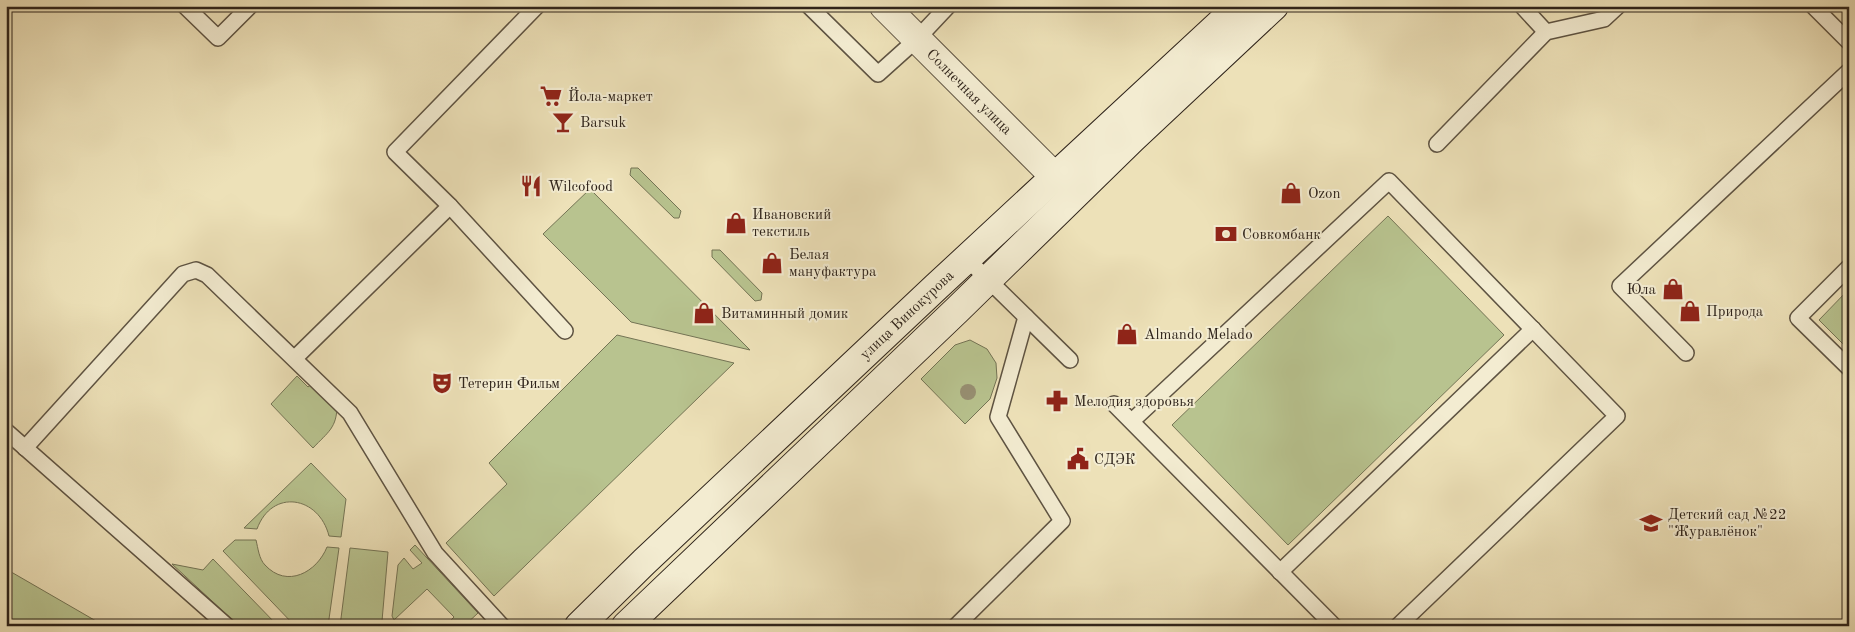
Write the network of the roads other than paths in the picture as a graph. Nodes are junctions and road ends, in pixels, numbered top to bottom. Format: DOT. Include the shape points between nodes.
graph roads {
  1 [pos="185,6"];
  2 [pos="250,6"];
  3 [pos="537,6"];
  4 [pos="809,6"];
  5 [pos="884,6"];
  6 [pos="948,6"];
  7 [pos="1239,6"];
  8 [pos="1274,6"];
  9 [pos="1522,6"];
  10 [pos="1618,6"];
  11 [pos="1813,6"];
  12 [pos="1546,32"];
  13 [pos="917,40"];
  14 [pos="1849,42"];
  15 [pos="1849,71"];
  16 [pos="1437,144"];
  17 [pos="1065,187"];
  18 [pos="450,206"];
  19 [pos="967,259"];
  20 [pos="1849,267"];
  21 [pos="987,279"];
  22 [pos="1026,317"];
  23 [pos="1533,329"];
  24 [pos="565,331"];
  25 [pos="1686,353"];
  26 [pos="295,358"];
  27 [pos="1070,360"];
  28 [pos="1849,368"];
  29 [pos="1114,404"];
  30 [pos="1132,422"];
  31 [pos="6,431"];
  32 [pos="25,448"];
  33 [pos="1280,572"];
  34 [pos="227,626"];
  35 [pos="502,626"];
  36 [pos="579,626"];
  37 [pos="626,626"];
  38 [pos="956,626"];
  39 [pos="1334,626"];
  40 [pos="1398,626"];
  1 -- 2 [label="lane" via="218,38"];
  3 -- 18 [label="lane" via="395,152"];
  4 -- 13 [label="lane" via="878,74"];
  5 -- 13 [label="main road, Солнечная улица"];
  6 -- 13 [label="lane"];
  7 -- 17 [label="main road, улица Винокурова"];
  8 -- 17 [label="main road, улица Винокурова" via="1132,139"];
  9 -- 12 [label="lane"];
  10 -- 12 [label="lane" via="1604,19"];
  11 -- 14 [label="lane"];
  12 -- 16 [label="lane"];
  13 -- 17 [label="main road, Солнечная улица"];
  15 -- 25 [label="lane" via="1620,286"];
  17 -- 19 [label="main road, улица Винокурова"];
  17 -- 21 [label="main road, улица Винокурова"];
  18 -- 24 [label="lane"];
  18 -- 26 [label="lane"];
  19 -- 21 [label="lane"];
  19 -- 36 [label="main road, улица Винокурова"];
  20 -- 28 [label="lane" via="1798,318"];
  21 -- 22 [label="lane"];
  21 -- 37 [label="main road, улица Винокурова"];
  22 -- 27 [label="lane"];
  22 -- 38 [label="lane" via="998,417 1062,521"];
  23 -- 30 [label="lane" via="1389,181"];
  23 -- 33 [label="lane"];
  23 -- 40 [label="lane" via="1617,416"];
  26 -- 32 [label="lane" via="207,275 196,270 183,274"];
  26 -- 35 [label="lane" via="350,413 435,553"];
  29 -- 30 [label="lane"];
  30 -- 33 [label="lane"];
  31 -- 32 [label="lane"];
  32 -- 34 [label="lane"];
  33 -- 39 [label="lane"];
}
